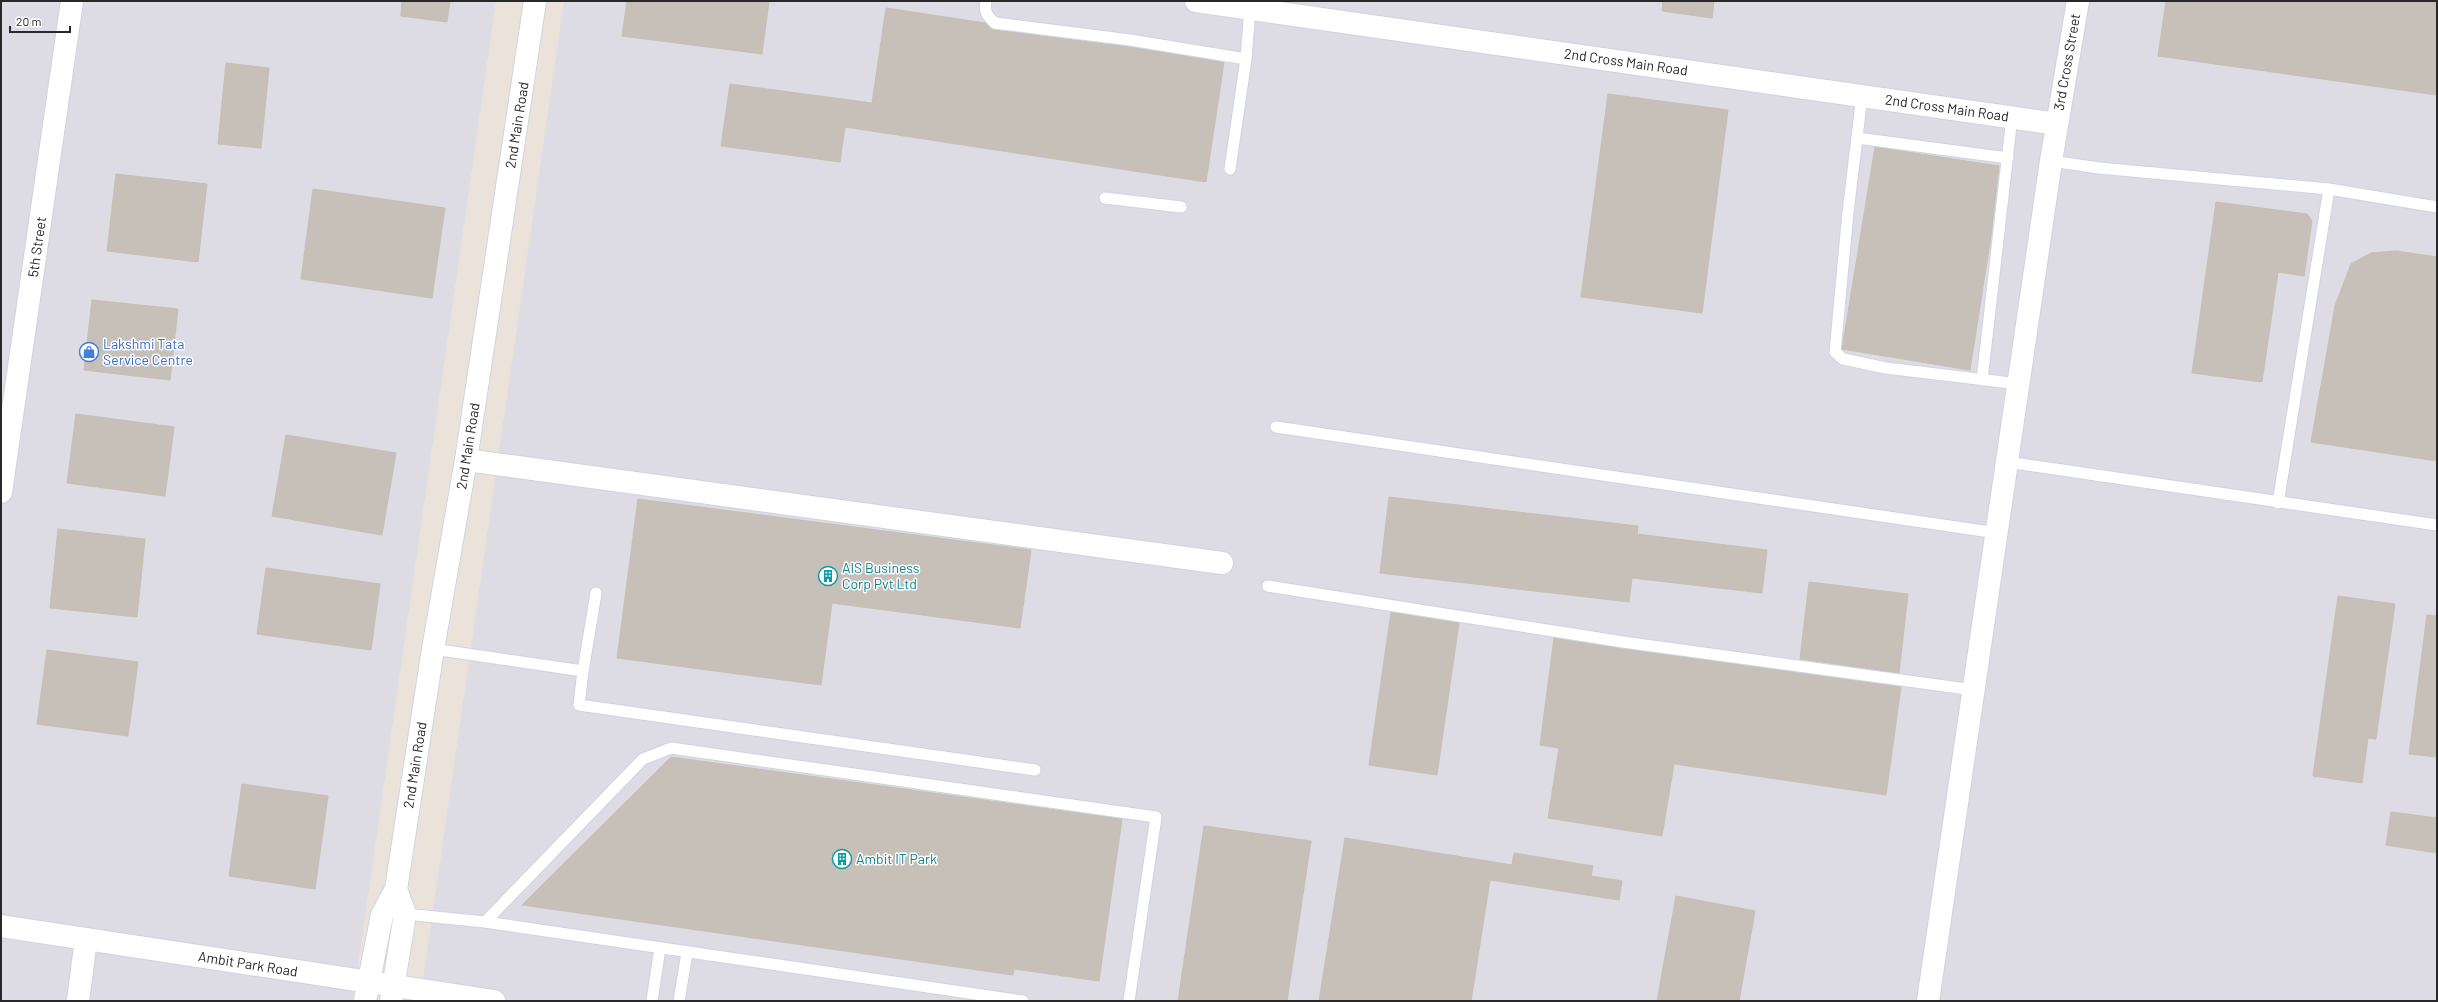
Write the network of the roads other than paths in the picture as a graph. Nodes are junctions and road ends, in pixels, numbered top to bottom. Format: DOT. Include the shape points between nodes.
graph roads {
  1 [pos="72,1"];
  2 [pos="535,1"];
  3 [pos="986,1"];
  4 [pos="1196,1"];
  5 [pos="2078,1"];
  6 [pos="1250,9"];
  7 [pos="1314,9"];
  8 [pos="1246,59"];
  9 [pos="1862,96"];
  10 [pos="2012,117"];
  11 [pos="2056,124"];
  12 [pos="1857,138"];
  13 [pos="2008,158"];
  14 [pos="2051,161"];
  15 [pos="1230,169"];
  16 [pos="2329,188"];
  17 [pos="1105,198"];
  18 [pos="1181,207"];
  19 [pos="2437,207"];
  20 [pos="1982,380"];
  21 [pos="2019,384"];
  22 [pos="1276,427"];
  23 [pos="466,460"];
  24 [pos="2007,462"];
  25 [pos="1,492"];
  26 [pos="2278,503"];
  27 [pos="2437,525"];
  28 [pos="1997,533"];
  29 [pos="1222,563"];
  30 [pos="1268,586"];
  31 [pos="596,593"];
  32 [pos="433,649"];
  33 [pos="583,671"];
  34 [pos="1974,690"];
  35 [pos="1035,770"];
  36 [pos="396,889"];
  37 [pos="405,914"];
  38 [pos="485,922"];
  39 [pos="1,926"];
  40 [pos="86,939"];
  41 [pos="660,948"];
  42 [pos="688,953"];
  43 [pos="366,992"];
  44 [pos="392,994"];
  45 [pos="78,1001"];
  46 [pos="494,1001"];
  47 [pos="652,1001"];
  48 [pos="679,1001"];
  49 [pos="1022,1001"];
  50 [pos="1129,1001"];
  51 [pos="1928,1001"];
  1 -- 25 [label="street, 5th Street"];
  2 -- 23 [label="street, 2nd Main Road"];
  3 -- 8 [label="lane" via="984,8 987,16 995,23 1130,40"];
  4 -- 6 [label="street, 2nd Cross Main Road"];
  5 -- 11 [label="street, 3rd Cross Street"];
  6 -- 7 [label="street, 2nd Cross Main Road"];
  6 -- 8 [label="lane"];
  7 -- 9 [label="street, 2nd Cross Main Road"];
  8 -- 15 [label="lane"];
  9 -- 10 [label="street, 2nd Cross Main Road"];
  9 -- 12 [label="lane"];
  10 -- 11 [label="street, 2nd Cross Main Road"];
  10 -- 13 [label="lane"];
  11 -- 14 [label="street, 3rd Cross Street"];
  12 -- 13 [label="lane"];
  12 -- 20 [label="lane" via="1835,352 1843,359 1886,368"];
  13 -- 20 [label="lane"];
  14 -- 16 [label="lane" via="2098,168"];
  14 -- 21 [label="street, 3rd Cross Street"];
  16 -- 19 [label="lane"];
  16 -- 26 [label="lane"];
  17 -- 18 [label="lane"];
  20 -- 21 [label="lane"];
  21 -- 24 [label="street, 3rd Cross Street"];
  22 -- 28 [label="lane"];
  23 -- 29 [label="street"];
  23 -- 32 [label="street, 2nd Main Road"];
  24 -- 26 [label="lane"];
  24 -- 28 [label="street, 3rd Cross Street"];
  26 -- 27 [label="lane"];
  28 -- 34 [label="street, 3rd Cross Street"];
  30 -- 34 [label="lane" via="1623,642"];
  31 -- 33 [label="lane"];
  32 -- 33 [label="lane"];
  32 -- 36 [label="street, 2nd Main Road"];
  33 -- 35 [label="lane" via="579,705"];
  34 -- 51 [label="street, 3rd Cross Street"];
  36 -- 37 [label="street, 2nd Main Road"];
  36 -- 43 [label="street, 2nd Main Road" via="382,915"];
  37 -- 38 [label="lane"];
  37 -- 44 [label="street, 2nd Main Road"];
  38 -- 41 [label="lane"];
  38 -- 50 [label="lane" via="644,759 671,748 1156,817"];
  39 -- 40 [label="street, Ambit Park Road"];
  40 -- 43 [label="street, Ambit Park Road"];
  40 -- 45 [label="street"];
  41 -- 42 [label="lane"];
  41 -- 47 [label="lane"];
  42 -- 48 [label="lane"];
  42 -- 49 [label="lane"];
  43 -- 44 [label="street, Ambit Park Road"];
  44 -- 46 [label="street, Ambit Park Road"];
}
